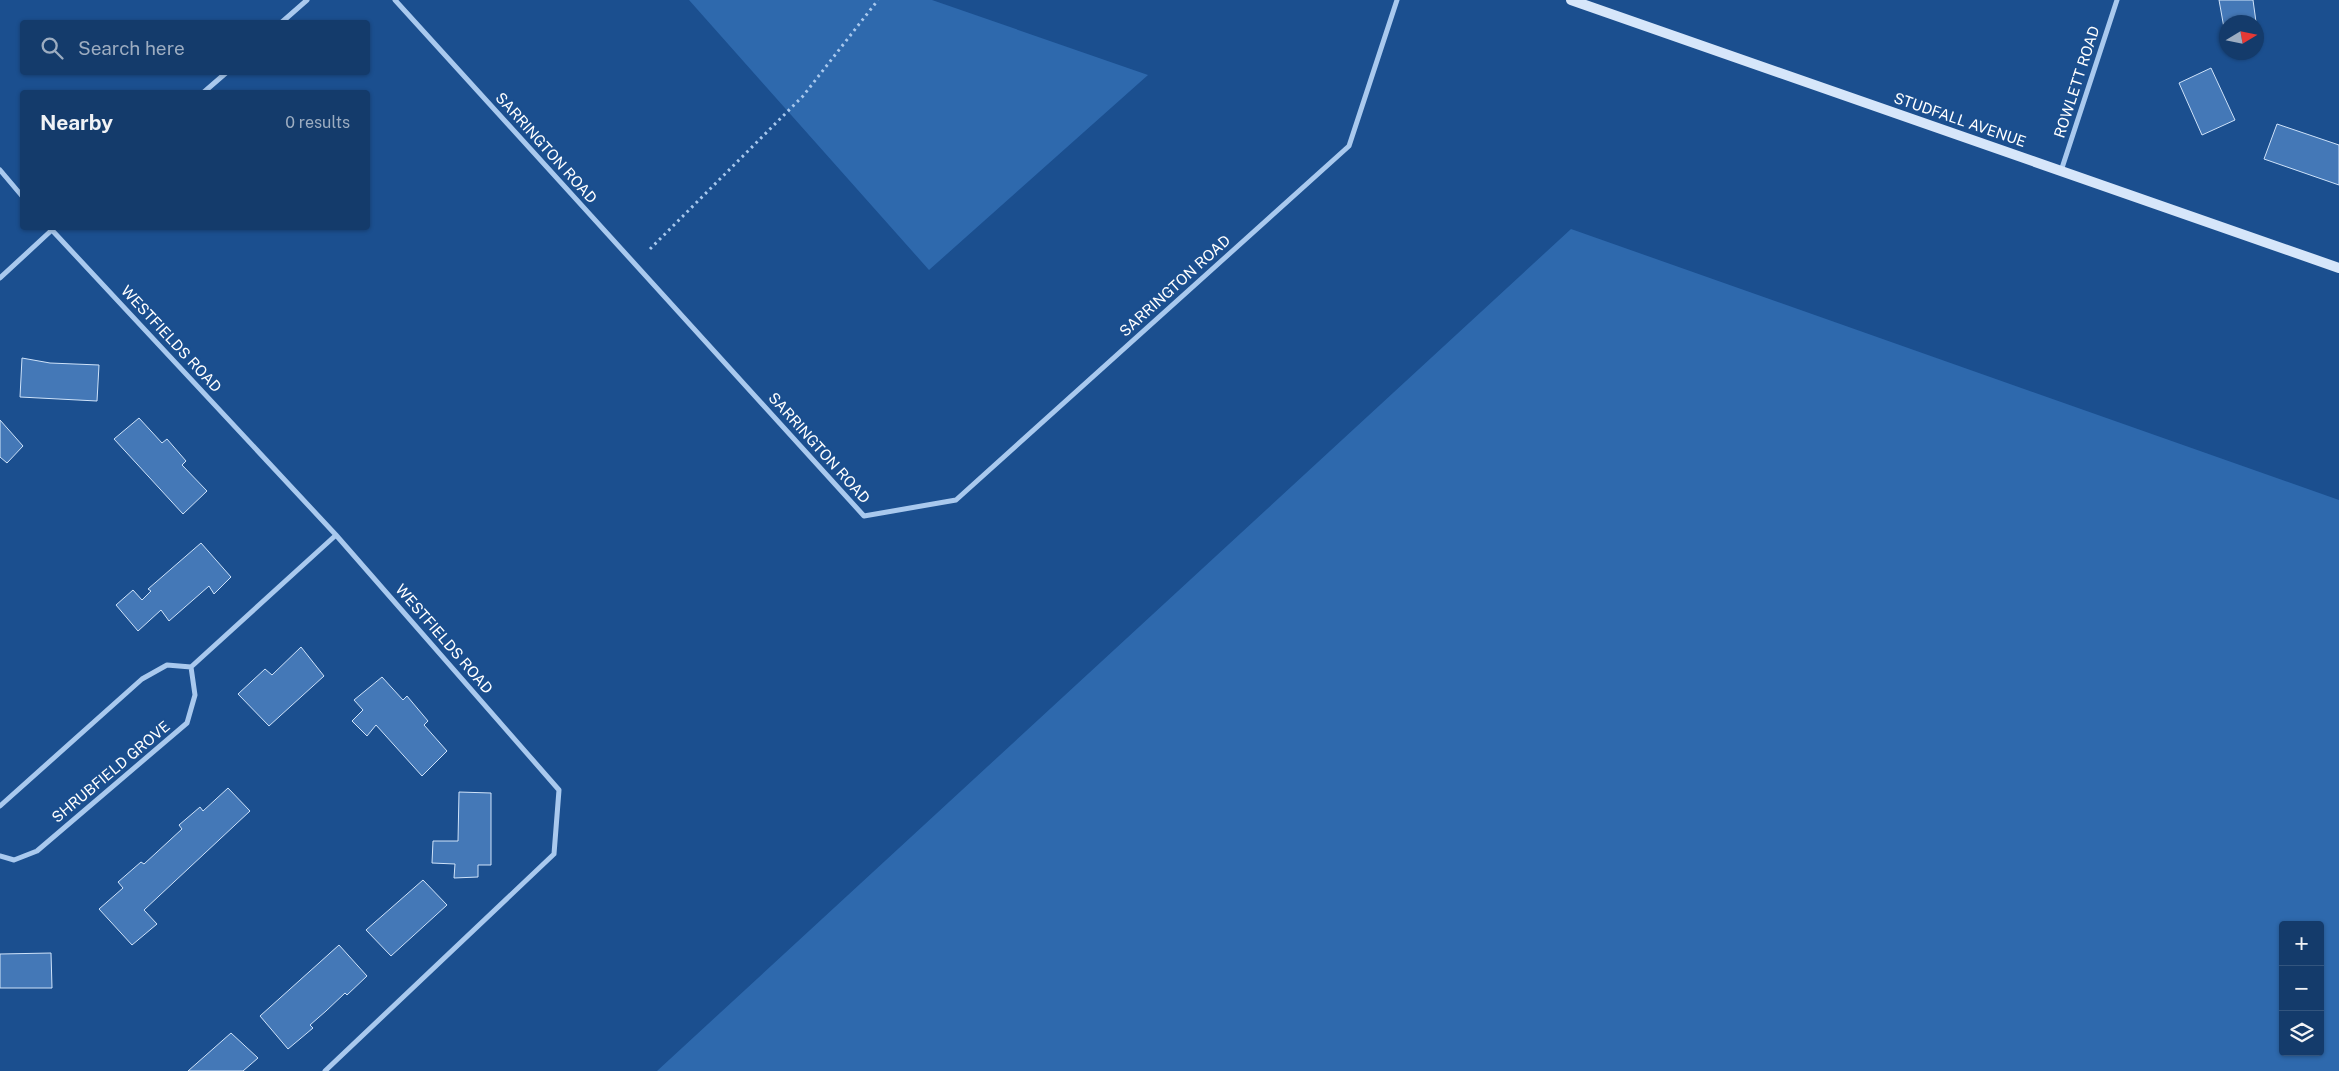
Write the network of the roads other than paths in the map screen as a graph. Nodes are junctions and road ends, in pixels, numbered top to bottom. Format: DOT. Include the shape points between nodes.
graph roads {
  1 [pos="307,0"];
  2 [pos="395,0"];
  3 [pos="1397,0"];
  4 [pos="1571,0"];
  5 [pos="2117,0"];
  6 [pos="284,20"];
  7 [pos="224,75"];
  8 [pos="206,90"];
  9 [pos="0,170"];
  10 [pos="2061,171"];
  11 [pos="20,194"];
  12 [pos="50,230"];
  13 [pos="54,230"];
  14 [pos="2339,268"];
  15 [pos="0,278"];
  16 [pos="336,535"];
  17 [pos="191,667"];
  18 [pos="0,806"];
  19 [pos="0,856"];
  20 [pos="325,1071"];
  1 -- 6 [label="street"];
  2 -- 3 [label="street, SARRINGTON ROAD" via="864,516 956,500 1349,146"];
  4 -- 10 [label="street, STUDFALL AVENUE"];
  5 -- 10 [label="street, ROWLETT ROAD"];
  7 -- 8 [label="street"];
  9 -- 11 [label="street"];
  10 -- 14 [label="street, STUDFALL AVENUE"];
  12 -- 15 [label="street"];
  13 -- 16 [label="street, WESTFIELDS ROAD"];
  16 -- 17 [label="street"];
  16 -- 20 [label="street, WESTFIELDS ROAD" via="559,790 554,854"];
  17 -- 18 [label="street" via="167,665 142,679"];
  17 -- 19 [label="street, SHRUBFIELD GROVE" via="195,695 187,723 37,851 14,860"];
}
